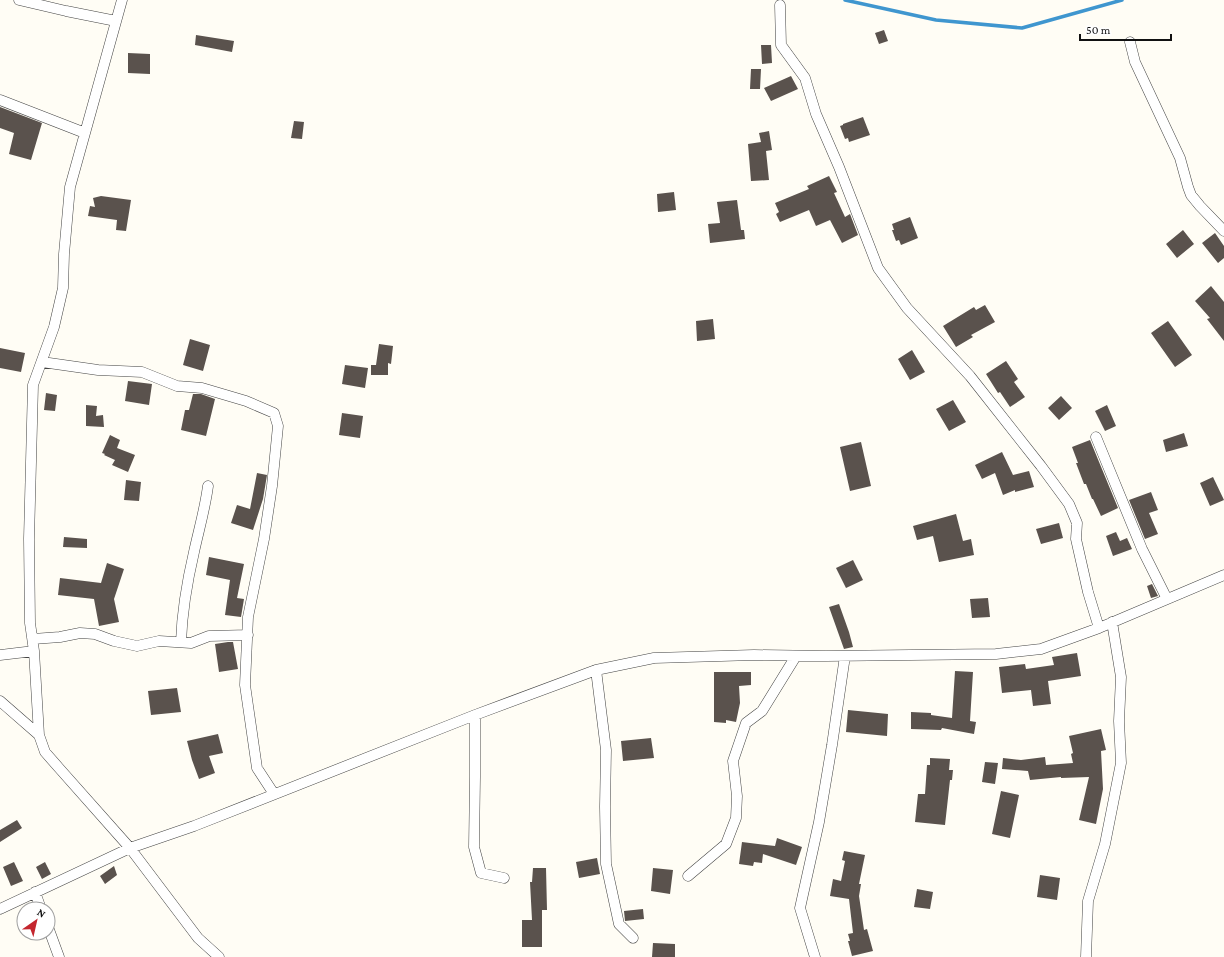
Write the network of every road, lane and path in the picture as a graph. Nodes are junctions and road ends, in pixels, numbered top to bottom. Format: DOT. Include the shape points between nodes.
graph roads {
  1 [pos="19,0"];
  2 [pos="122,0"];
  3 [pos="780,5"];
  4 [pos="116,21"];
  5 [pos="1130,42"];
  6 [pos="0,100"];
  7 [pos="85,133"];
  8 [pos="1224,231"];
  9 [pos="42,362"];
  10 [pos="1096,437"];
  11 [pos="208,486"];
  12 [pos="1224,575"];
  13 [pos="1167,600"];
  14 [pos="1112,622"];
  15 [pos="1098,628"];
  16 [pos="248,635"];
  17 [pos="32,639"];
  18 [pos="181,642"];
  19 [pos="34,651"];
  20 [pos="0,655"];
  21 [pos="796,656"];
  22 [pos="845,656"];
  23 [pos="596,670"];
  24 [pos="0,701"];
  25 [pos="475,715"];
  26 [pos="40,735"];
  27 [pos="274,794"];
  28 [pos="130,848"];
  29 [pos="688,876"];
  30 [pos="504,878"];
  31 [pos="35,892"];
  32 [pos="38,901"];
  33 [pos="0,909"];
  34 [pos="633,938"];
  35 [pos="53,941"];
  36 [pos="59,957"];
  37 [pos="219,957"];
  38 [pos="815,957"];
  39 [pos="1086,957"];
  1 -- 4 [label="street"];
  2 -- 4 [label="street"];
  3 -- 15 [label="street" via="781,45 805,78 816,114 878,268 907,308 970,376 1069,504 1077,523 1076,539"];
  4 -- 7 [label="street"];
  5 -- 8 [label="street" via="1135,62 1180,158 1191,195"];
  6 -- 7 [label="street"];
  7 -- 9 [label="street" via="70,187 63,288"];
  9 -- 16 [label="street" via="98,370 142,372 177,386 202,388 246,401 274,413 278,426 272,486 248,617"];
  9 -- 17 [label="street" via="33,385 29,539"];
  10 -- 13 [label="street" via="1142,549"];
  11 -- 18 [label="street" via="185,597"];
  12 -- 13 [label="street"];
  13 -- 14 [label="street"];
  14 -- 15 [label="street"];
  14 -- 39 [label="street" via="1121,676 1121,763 1105,844 1088,901"];
  15 -- 22 [label="street" via="1041,649 996,654"];
  16 -- 18 [label="street" via="209,636 191,643"];
  16 -- 27 [label="street" via="245,685 257,768"];
  17 -- 18 [label="street" via="60,638 80,633 96,634 137,646 159,641"];
  17 -- 19 [label="street"];
  19 -- 20 [label="street"];
  19 -- 26 [label="street"];
  21 -- 22 [label="street"];
  21 -- 23 [label="street" via="654,658"];
  21 -- 29 [label="street" via="762,711 746,723 733,761 737,796 736,818 726,844"];
  22 -- 38 [label="street" via="819,822 800,908"];
  23 -- 25 [label="street"];
  23 -- 34 [label="street" via="606,750 606,864 619,924"];
  24 -- 26 [label="street"];
  25 -- 27 [label="street"];
  25 -- 30 [label="street" via="474,846 481,873"];
  26 -- 28 [label="street" via="45,752"];
  27 -- 28 [label="street"];
  28 -- 31 [label="street"];
  28 -- 37 [label="street" via="198,938"];
  31 -- 32 [label="street"];
  31 -- 33 [label="street"];
  35 -- 36 [label="street"];
}
